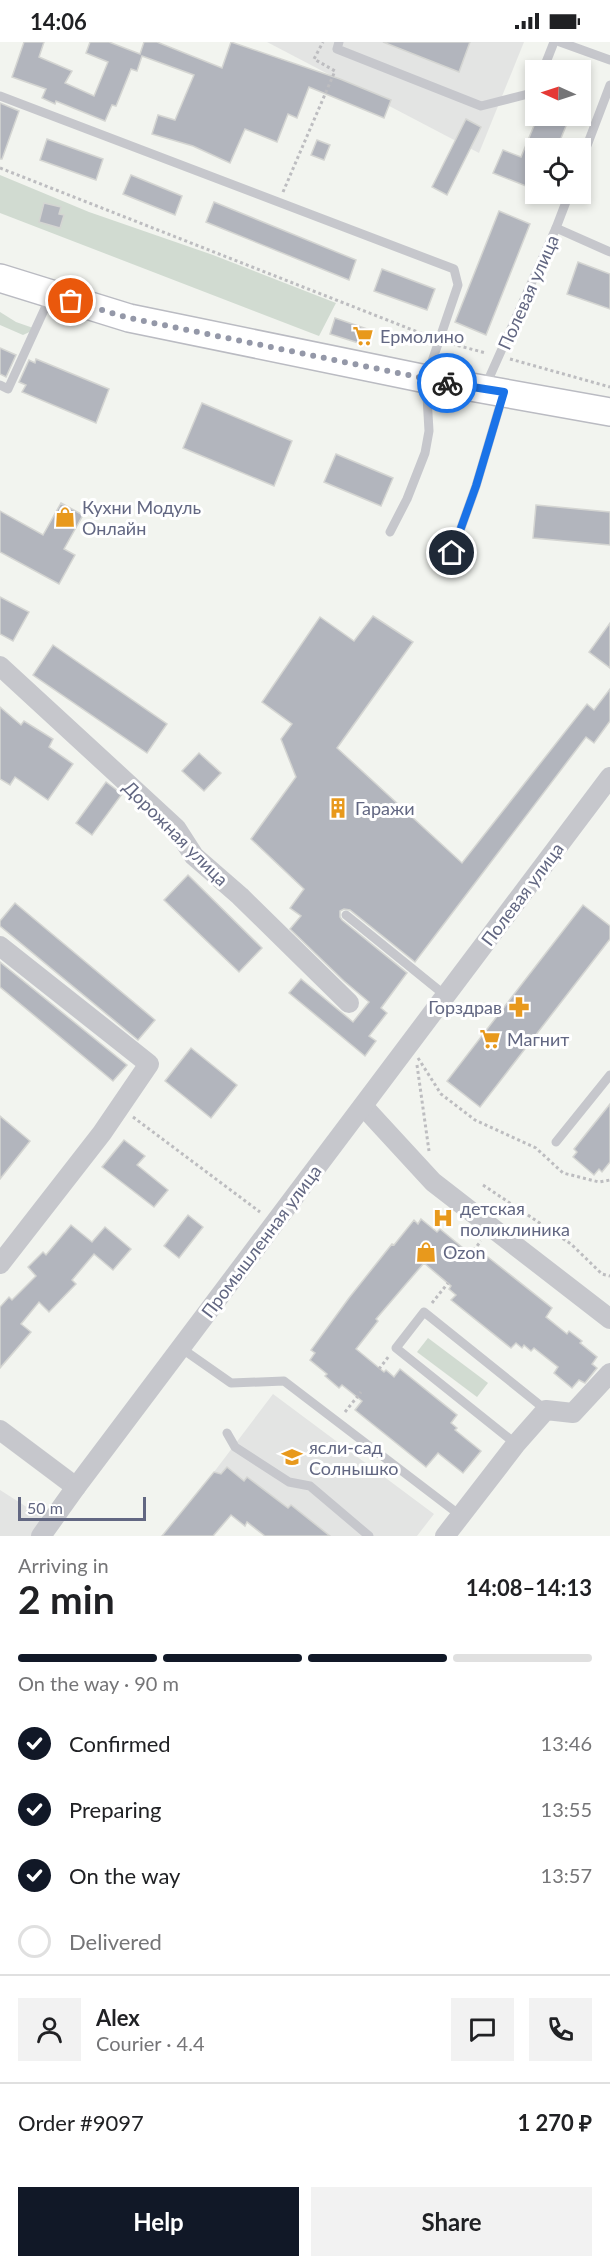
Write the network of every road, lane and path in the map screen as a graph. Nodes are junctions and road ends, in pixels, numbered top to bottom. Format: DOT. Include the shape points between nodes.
graph roads {
  1 [pos="324,42"];
  2 [pos="339,42"];
  3 [pos="554,42"];
  4 [pos="560,42"];
  5 [pos="547,60"];
  6 [pos="610,60"];
  7 [pos="610,85"];
  8 [pos="525,95"];
  9 [pos="0,96"];
  10 [pos="590,138"];
  11 [pos="0,168"];
  12 [pos="278,202"];
  13 [pos="565,204"];
  14 [pos="556,228"];
  15 [pos="610,252"];
  16 [pos="0,278"];
  17 [pos="51,295"];
  18 [pos="439,340"];
  19 [pos="498,356"];
  20 [pos="426,379"];
  21 [pos="0,385"];
  22 [pos="610,387"];
  23 [pos="494,390"];
  24 [pos="610,412"];
  25 [pos="390,532"];
  26 [pos="452,553"];
  27 [pos="0,666"];
  28 [pos="606,790"];
  29 [pos="346,915"];
  30 [pos="0,946"];
  31 [pos="446,996"];
  32 [pos="350,1003"];
  33 [pos="610,1075"];
  34 [pos="120,1107"];
  35 [pos="363,1107"];
  36 [pos="556,1143"];
  37 [pos="610,1180"];
  38 [pos="433,1182"];
  39 [pos="483,1185"];
  40 [pos="275,1223"];
  41 [pos="492,1228"];
  42 [pos="466,1260"];
  43 [pos="0,1264"];
  44 [pos="610,1276"];
  45 [pos="448,1283"];
  46 [pos="424,1312"];
  47 [pos="610,1319"];
  48 [pos="181,1348"];
  49 [pos="610,1373"];
  50 [pos="361,1392"];
  51 [pos="546,1410"];
  52 [pos="337,1421"];
  53 [pos="0,1430"];
  54 [pos="227,1433"];
  55 [pos="516,1444"];
  56 [pos="76,1487"];
  57 [pos="461,1516"];
  58 [pos="41,1536"];
  59 [pos="369,1536"];
  60 [pos="445,1536"];
  1 -- 12 [label="path" via="314,59 335,71"];
  2 -- 8 [label="lane" via="337,49 481,106"];
  3 -- 5 [label="lane"];
  4 -- 6 [label="lane"];
  7 -- 10 [label="lane"];
  9 -- 12 [label="lane"];
  11 -- 18 [label="path"];
  12 -- 18 [label="lane" via="454,269 458,285"];
  13 -- 14 [label="lane, Полевая улица"];
  14 -- 15 [label="lane"];
  14 -- 19 [label="lane, Полевая улица"];
  16 -- 17 [label="main road"];
  17 -- 20 [label="main road" via="129,318"];
  17 -- 21 [label="lane" via="8,389"];
  18 -- 19 [label="path"];
  18 -- 20 [label="lane"];
  19 -- 22 [label="path"];
  19 -- 23 [label="lane, Полевая улица"];
  20 -- 23 [label="main road"];
  20 -- 25 [label="lane" via="426,453"];
  23 -- 24 [label="main road"];
  23 -- 26 [label="lane, Полевая улица" via="476,486"];
  27 -- 32 [label="street, Дорожная улица" via="176,828 195,856"];
  28 -- 31 [label="street, Полевая улица"];
  29 -- 31 [label="lane"];
  30 -- 34 [label="street" via="149,1064"];
  31 -- 35 [label="street, Промышленная улица"];
  33 -- 36 [label="lane"];
  34 -- 40 [label="path"];
  34 -- 43 [label="street"];
  35 -- 38 [label="street"];
  35 -- 40 [label="street, Промышленная улица"];
  37 -- 38 [label="path" via="599,1182 563,1173 536,1148 475,1120 441,1094 416,1054"];
  38 -- 41 [label="street"];
  39 -- 44 [label="path" via="571,1244 602,1274"];
  40 -- 48 [label="street, Промышленная улица"];
  41 -- 42 [label="path"];
  41 -- 47 [label="street"];
  45 -- 46 [label="path"];
  46 -- 51 [label="lane"];
  46 -- 55 [label="lane" via="396,1348"];
  48 -- 52 [label="lane" via="231,1383 284,1381"];
  48 -- 56 [label="street, Промышленная улица"];
  49 -- 51 [label="street" via="573,1413"];
  50 -- 52 [label="path"];
  51 -- 55 [label="street"];
  52 -- 57 [label="lane"];
  53 -- 56 [label="street"];
  54 -- 59 [label="lane" via="235,1447 289,1482 310,1486"];
  55 -- 57 [label="street"];
  56 -- 58 [label="street, Промышленная улица"];
  57 -- 60 [label="street"];
}
